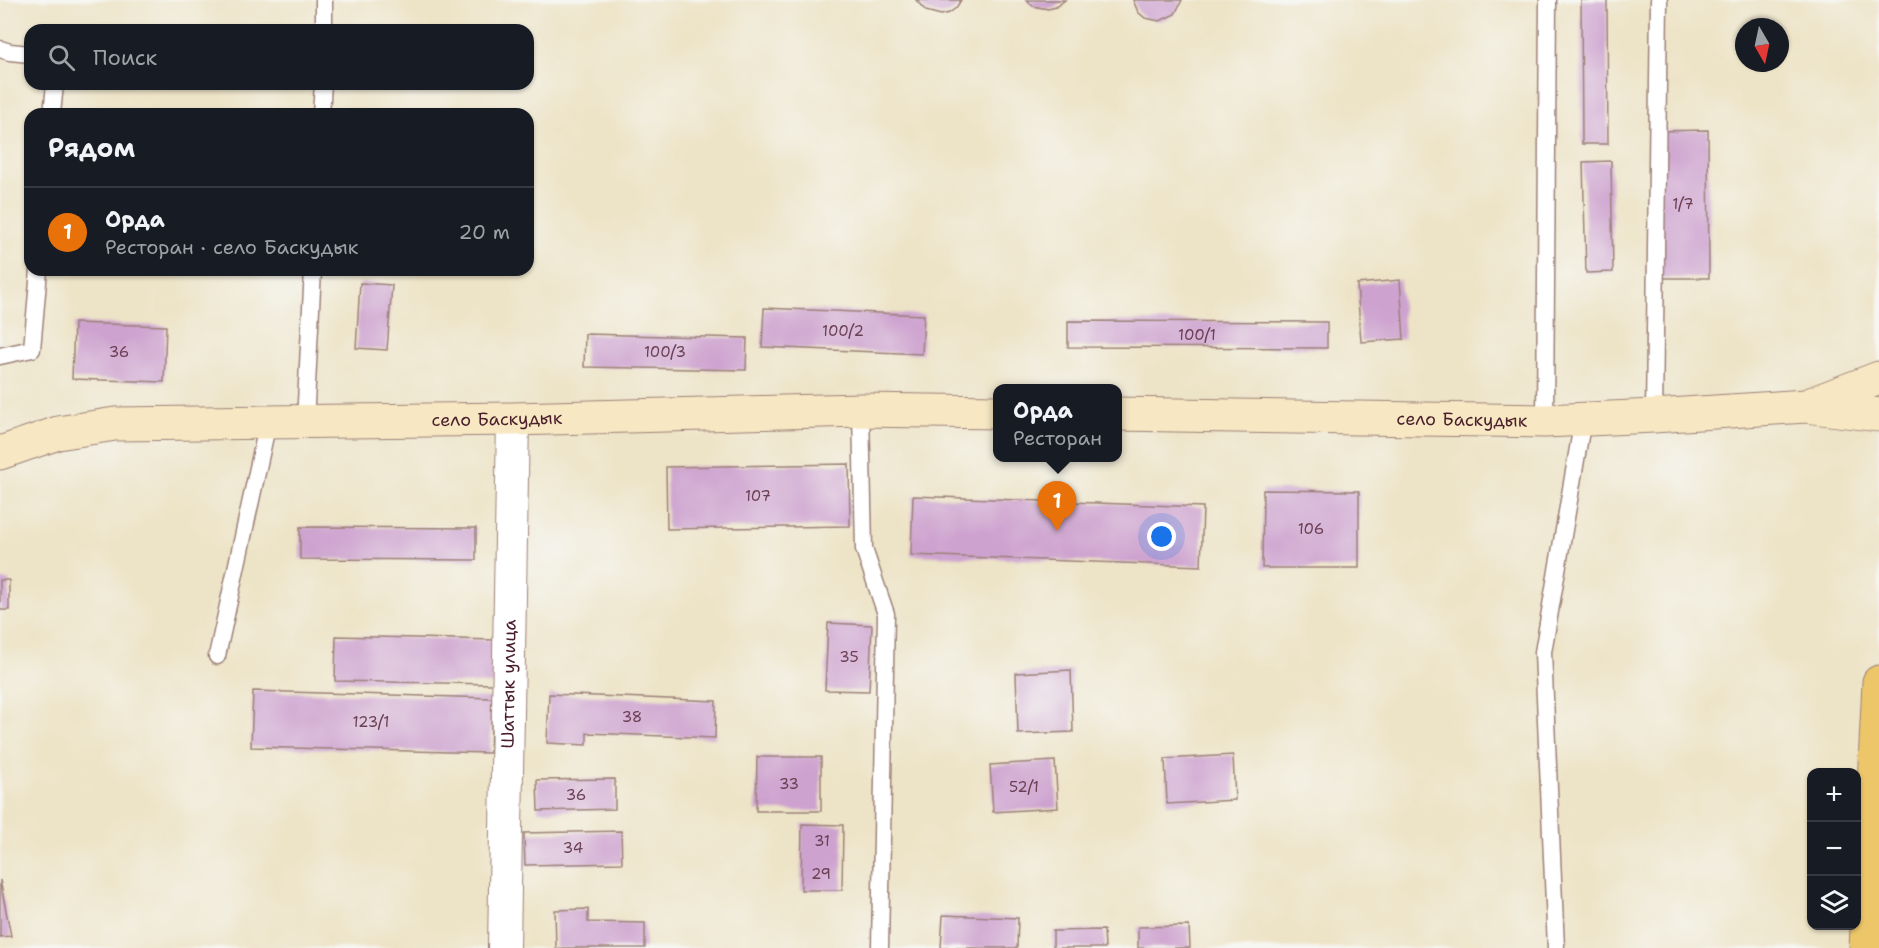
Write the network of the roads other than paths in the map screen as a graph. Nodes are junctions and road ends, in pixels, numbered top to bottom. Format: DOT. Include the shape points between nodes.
graph roads {
  1 [pos="324,0"];
  2 [pos="1548,0"];
  3 [pos="1659,0"];
  4 [pos="324,24"];
  5 [pos="0,49"];
  6 [pos="24,53"];
  7 [pos="54,90"];
  8 [pos="323,90"];
  9 [pos="53,108"];
  10 [pos="321,108"];
  11 [pos="38,276"];
  12 [pos="313,276"];
  13 [pos="0,356"];
  14 [pos="1879,378"];
  15 [pos="1806,406"];
  16 [pos="861,410"];
  17 [pos="993,412"];
  18 [pos="1122,414"];
  19 [pos="1879,415"];
  20 [pos="1654,416"];
  21 [pos="513,419"];
  22 [pos="1583,419"];
  23 [pos="1545,420"];
  24 [pos="268,422"];
  25 [pos="305,422"];
  26 [pos="0,453"];
  27 [pos="217,656"];
  28 [pos="1879,682"];
  29 [pos="504,948"];
  30 [pos="880,948"];
  31 [pos="1556,948"];
  32 [pos="1866,948"];
  1 -- 4 [label="lane"];
  2 -- 23 [label="lane"];
  3 -- 20 [label="lane"];
  5 -- 6 [label="lane"];
  7 -- 9 [label="lane"];
  8 -- 10 [label="lane"];
  11 -- 13 [label="lane" via="32,348"];
  12 -- 25 [label="lane"];
  14 -- 15 [label="street"];
  15 -- 19 [label="street"];
  15 -- 20 [label="street, село Баскудык"];
  16 -- 17 [label="street, село Баскудык"];
  16 -- 21 [label="street, село Баскудык"];
  16 -- 30 [label="lane" via="864,549 886,614"];
  18 -- 23 [label="street, село Баскудык"];
  20 -- 22 [label="street, село Баскудык"];
  21 -- 25 [label="street, село Баскудык"];
  21 -- 29 [label="street, Шаттык улица"];
  22 -- 23 [label="street, село Баскудык"];
  22 -- 31 [label="lane" via="1543,652"];
  24 -- 25 [label="street, село Баскудык"];
  24 -- 26 [label="street, село Баскудык" via="115,424 58,433"];
  24 -- 27 [label="lane"];
  28 -- 32 [label="main road"];
}
